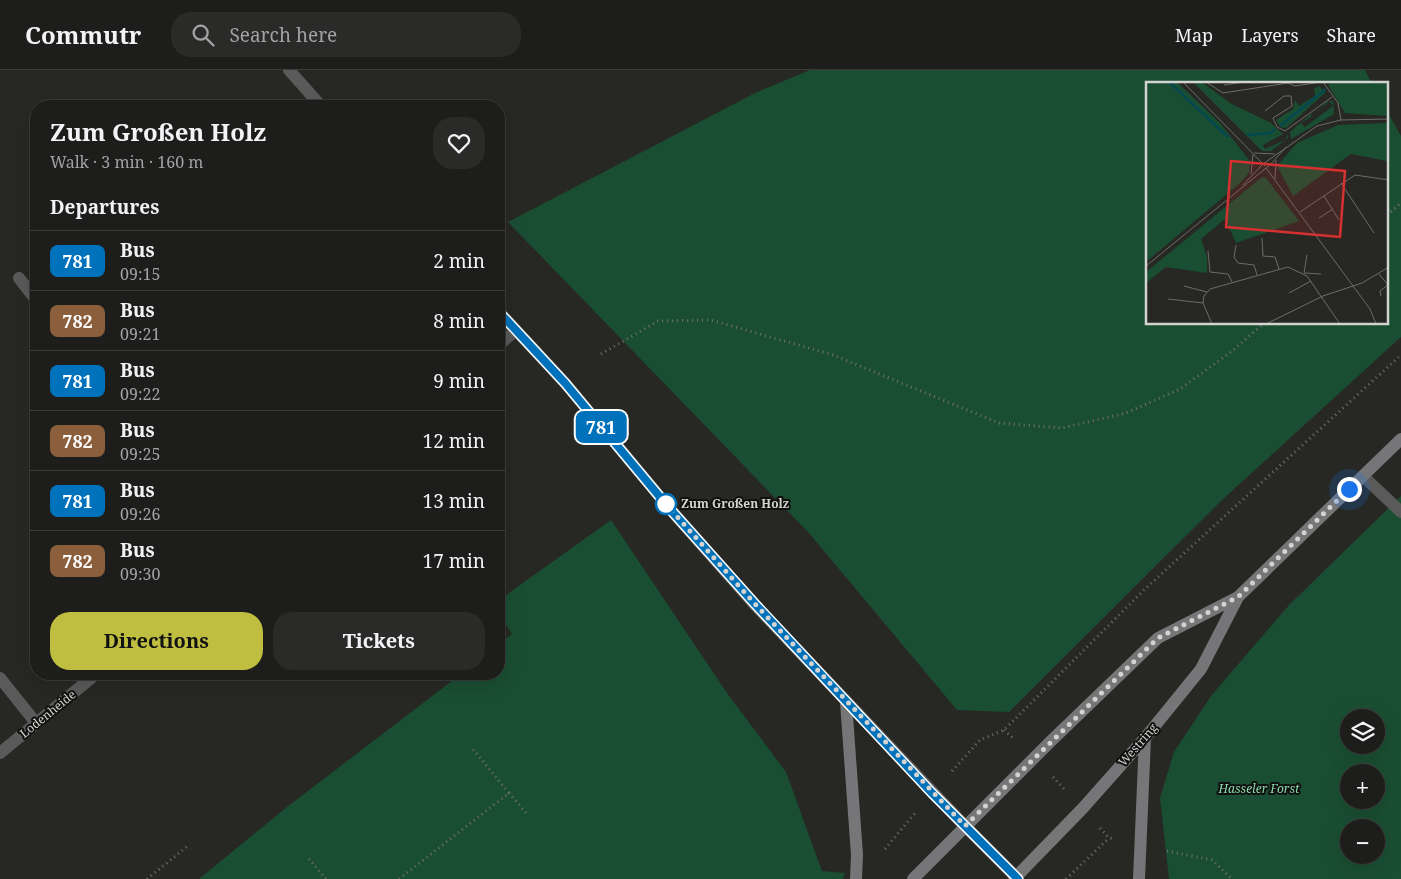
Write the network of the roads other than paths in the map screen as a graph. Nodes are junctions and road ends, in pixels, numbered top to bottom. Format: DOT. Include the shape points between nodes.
graph roads {
  1 [pos="289,70"];
  2 [pos="316,100"];
  3 [pos="19,278"];
  4 [pos="30,292"];
  5 [pos="505,319"];
  6 [pos="515,331"];
  7 [pos="505,340"];
  8 [pos="1401,439"];
  9 [pos="1363,476"];
  10 [pos="1401,512"];
  11 [pos="1238,597"];
  12 [pos="0,678"];
  13 [pos="89,680"];
  14 [pos="846,702"];
  15 [pos="36,723"];
  16 [pos="1145,738"];
  17 [pos="0,753"];
  18 [pos="965,826"];
  19 [pos="1016,878"];
  20 [pos="856,879"];
  21 [pos="913,879"];
  22 [pos="1139,879"];
  1 -- 2 [label="street"];
  3 -- 4 [label="street"];
  5 -- 6 [label="street"];
  6 -- 7 [label="street"];
  6 -- 14 [label="street" via="565,383 696,538"];
  8 -- 9 [label="main road, Westring"];
  9 -- 10 [label="street"];
  9 -- 11 [label="main road, Westring"];
  11 -- 16 [label="main road, Westring" via="1201,669"];
  11 -- 18 [label="main road, Westring" via="1158,638"];
  12 -- 15 [label="street"];
  13 -- 15 [label="street, Lodenheide"];
  14 -- 18 [label="street"];
  14 -- 20 [label="main road"];
  15 -- 17 [label="street, Lodenheide"];
  16 -- 19 [label="main road, Westring"];
  16 -- 22 [label="main road"];
  18 -- 19 [label="main road"];
  18 -- 21 [label="main road, Westring"];
}
